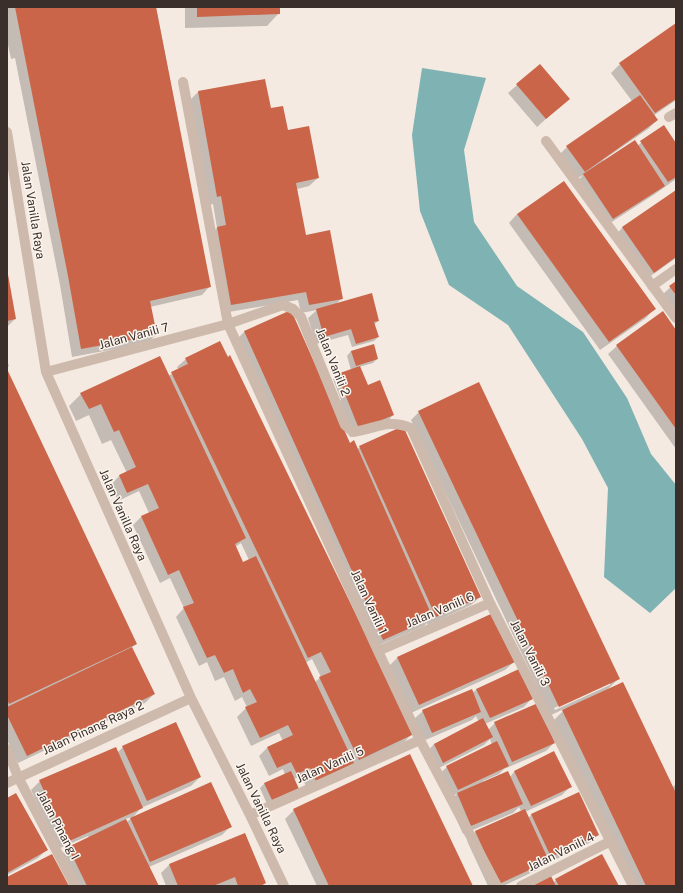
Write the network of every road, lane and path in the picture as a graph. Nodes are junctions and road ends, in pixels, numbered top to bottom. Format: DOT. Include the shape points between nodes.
graph roads {
  1 [pos="183,82"];
  2 [pos="7,132"];
  3 [pos="546,141"];
  4 [pos="676,269"];
  5 [pos="652,286"];
  6 [pos="676,318"];
  7 [pos="228,324"];
  8 [pos="46,372"];
  9 [pos="411,428"];
  10 [pos="490,603"];
  11 [pos="378,651"];
  12 [pos="190,698"];
  13 [pos="420,740"];
  14 [pos="7,749"];
  15 [pos="18,777"];
  16 [pos="7,783"];
  17 [pos="250,815"];
  18 [pos="611,841"];
  19 [pos="75,886"];
  20 [pos="284,886"];
  21 [pos="497,886"];
  22 [pos="522,886"];
  23 [pos="633,886"];
  1 -- 7 [label="street, Jalan Vanili 1"];
  2 -- 8 [label="street, Jalan Vanilla Raya"];
  3 -- 5 [label="street"];
  4 -- 5 [label="street"];
  5 -- 6 [label="street"];
  7 -- 8 [label="street, Jalan Vanili 7"];
  7 -- 9 [label="street, Jalan Vanili 2" via="282,306 293,308 301,317 345,425 353,432 365,431 383,424 401,424"];
  7 -- 11 [label="street, Jalan Vanili 1"];
  8 -- 12 [label="street, Jalan Vanilla Raya"];
  9 -- 10 [label="street, Jalan Vanili 3"];
  10 -- 11 [label="street, Jalan Vanili 6"];
  10 -- 18 [label="street, Jalan Vanili 3"];
  11 -- 13 [label="street, Jalan Vanili 1"];
  12 -- 15 [label="street, Jalan Pinang Raya 2"];
  12 -- 17 [label="street, Jalan Vanilla Raya"];
  13 -- 17 [label="street, Jalan Vanili 5"];
  13 -- 21 [label="street, Jalan Vanili 1"];
  14 -- 15 [label="street, Jalan Pinang I"];
  15 -- 16 [label="street, Jalan Pinang Raya 2"];
  15 -- 19 [label="street, Jalan Pinang I"];
  17 -- 20 [label="street, Jalan Vanilla Raya"];
  18 -- 22 [label="street, Jalan Vanili 4"];
  18 -- 23 [label="street, Jalan Vanili 3"];
}
